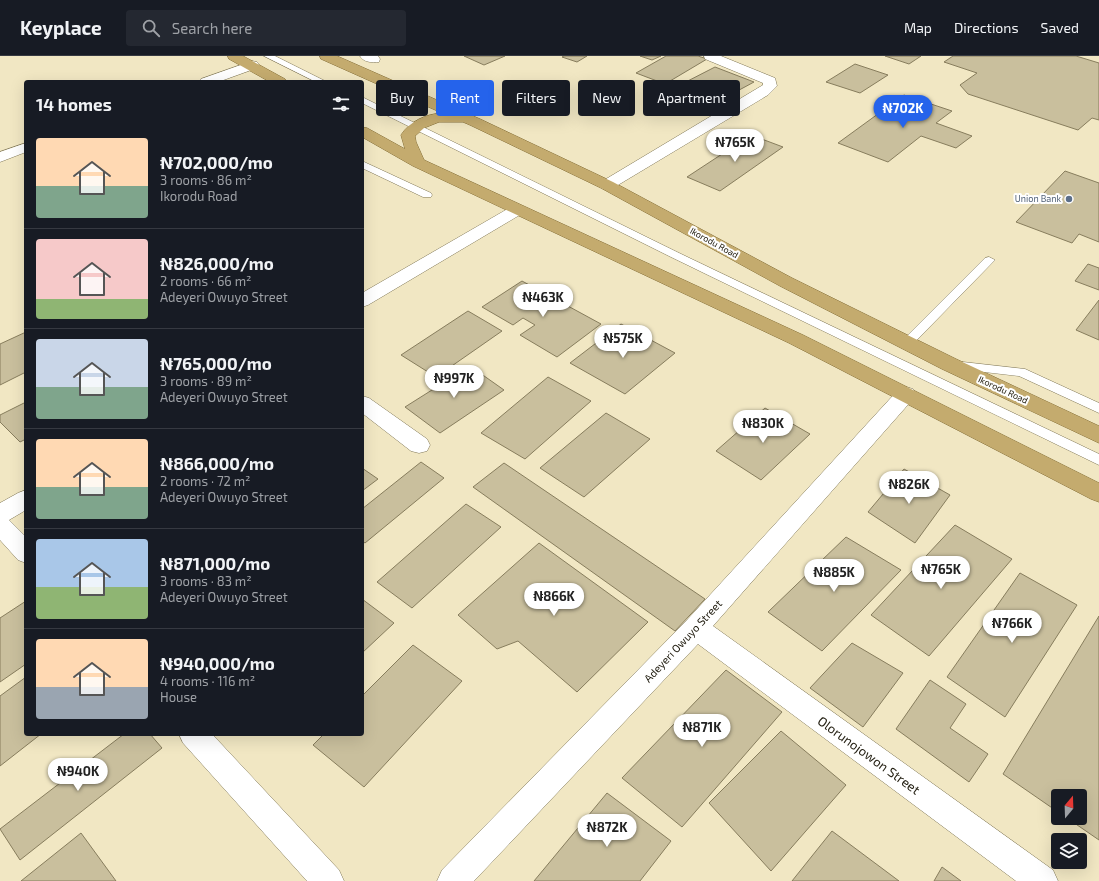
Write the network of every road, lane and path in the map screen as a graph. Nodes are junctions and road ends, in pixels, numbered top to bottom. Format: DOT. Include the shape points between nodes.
graph roads {
  1 [pos="234,56"];
  2 [pos="268,56"];
  3 [pos="326,56"];
  4 [pos="710,56"];
  5 [pos="252,65"];
  6 [pos="214,80"];
  7 [pos="277,80"];
  8 [pos="319,80"];
  9 [pos="364,101"];
  10 [pos="475,122"];
  11 [pos="416,126"];
  12 [pos="364,132"];
  13 [pos="0,142"];
  14 [pos="22,149"];
  15 [pos="0,157"];
  16 [pos="418,162"];
  17 [pos="364,165"];
  18 [pos="607,185"];
  19 [pos="427,195"];
  20 [pos="517,210"];
  21 [pos="989,260"];
  22 [pos="364,300"];
  23 [pos="907,343"];
  24 [pos="949,364"];
  25 [pos="906,394"];
  26 [pos="364,404"];
  27 [pos="1099,408"];
  28 [pos="1099,435"];
  29 [pos="419,445"];
  30 [pos="1099,460"];
  31 [pos="1099,493"];
  32 [pos="24,499"];
  33 [pos="0,514"];
  34 [pos="0,525"];
  35 [pos="24,551"];
  36 [pos="696,628"];
  37 [pos="194,736"];
  38 [pos="328,881"];
  39 [pos="453,881"];
  40 [pos="1042,881"];
  1 -- 5 [label="highway"];
  2 -- 8 [label="lane"];
  3 -- 10 [label="highway, Ikorodu Road"];
  4 -- 18 [label="street" via="770,81 770,86"];
  5 -- 6 [label="street"];
  5 -- 7 [label="highway"];
  9 -- 11 [label="lane"];
  10 -- 11 [label="highway" via="453,117 437,117"];
  10 -- 18 [label="highway, Ikorodu Road"];
  11 -- 16 [label="highway" via="408,135"];
  11 -- 30 [label="lane" via="675,255"];
  12 -- 16 [label="highway"];
  13 -- 14 [label="street"];
  14 -- 15 [label="street"];
  16 -- 20 [label="highway"];
  17 -- 19 [label="lane"];
  18 -- 23 [label="highway, Ikorodu Road" via="786,282"];
  20 -- 22 [label="street"];
  20 -- 25 [label="highway" via="796,339"];
  21 -- 23 [label="lane"];
  23 -- 24 [label="highway, Ikorodu Road"];
  24 -- 27 [label="lane" via="1021,372"];
  24 -- 28 [label="highway, Ikorodu Road"];
  25 -- 31 [label="highway"];
  25 -- 36 [label="street, Adeyeri Owuyo Street"];
  26 -- 29 [label="street"];
  32 -- 33 [label="street"];
  34 -- 35 [label="street"];
  36 -- 39 [label="street, Adeyeri Owuyo Street"];
  36 -- 40 [label="street, Olorunojowon Street"];
  37 -- 38 [label="street"];
}
